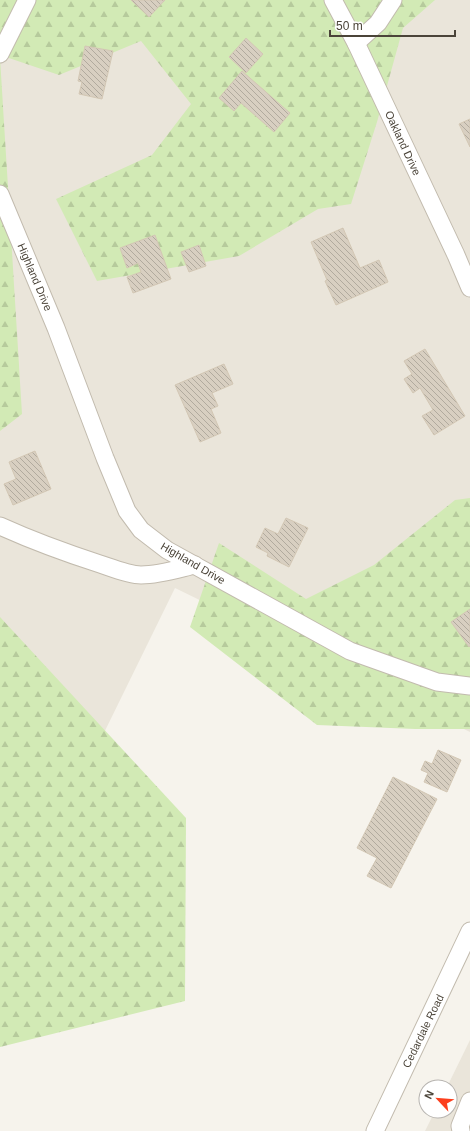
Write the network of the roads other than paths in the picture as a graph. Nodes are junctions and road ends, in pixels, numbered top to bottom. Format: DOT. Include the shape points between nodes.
graph roads {
  1 [pos="27,0"];
  2 [pos="333,0"];
  3 [pos="393,0"];
  4 [pos="356,43"];
  5 [pos="0,54"];
  6 [pos="0,194"];
  7 [pos="470,288"];
  8 [pos="0,526"];
  9 [pos="195,565"];
  10 [pos="470,686"];
  11 [pos="470,931"];
  12 [pos="470,1101"];
  13 [pos="375,1131"];
  14 [pos="461,1131"];
  1 -- 5 [label="street"];
  2 -- 4 [label="street, Oakland Drive"];
  3 -- 4 [label="street" via="378,23"];
  4 -- 7 [label="street, Oakland Drive"];
  6 -- 9 [label="street, Highland Drive" via="128,511 141,530 167,550"];
  8 -- 9 [label="street" via="32,541 140,575"];
  9 -- 10 [label="street, Highland Drive" via="350,651 437,682"];
  11 -- 13 [label="street, Cedardale Road"];
  12 -- 14 [label="street" via="460,1126"];
}
